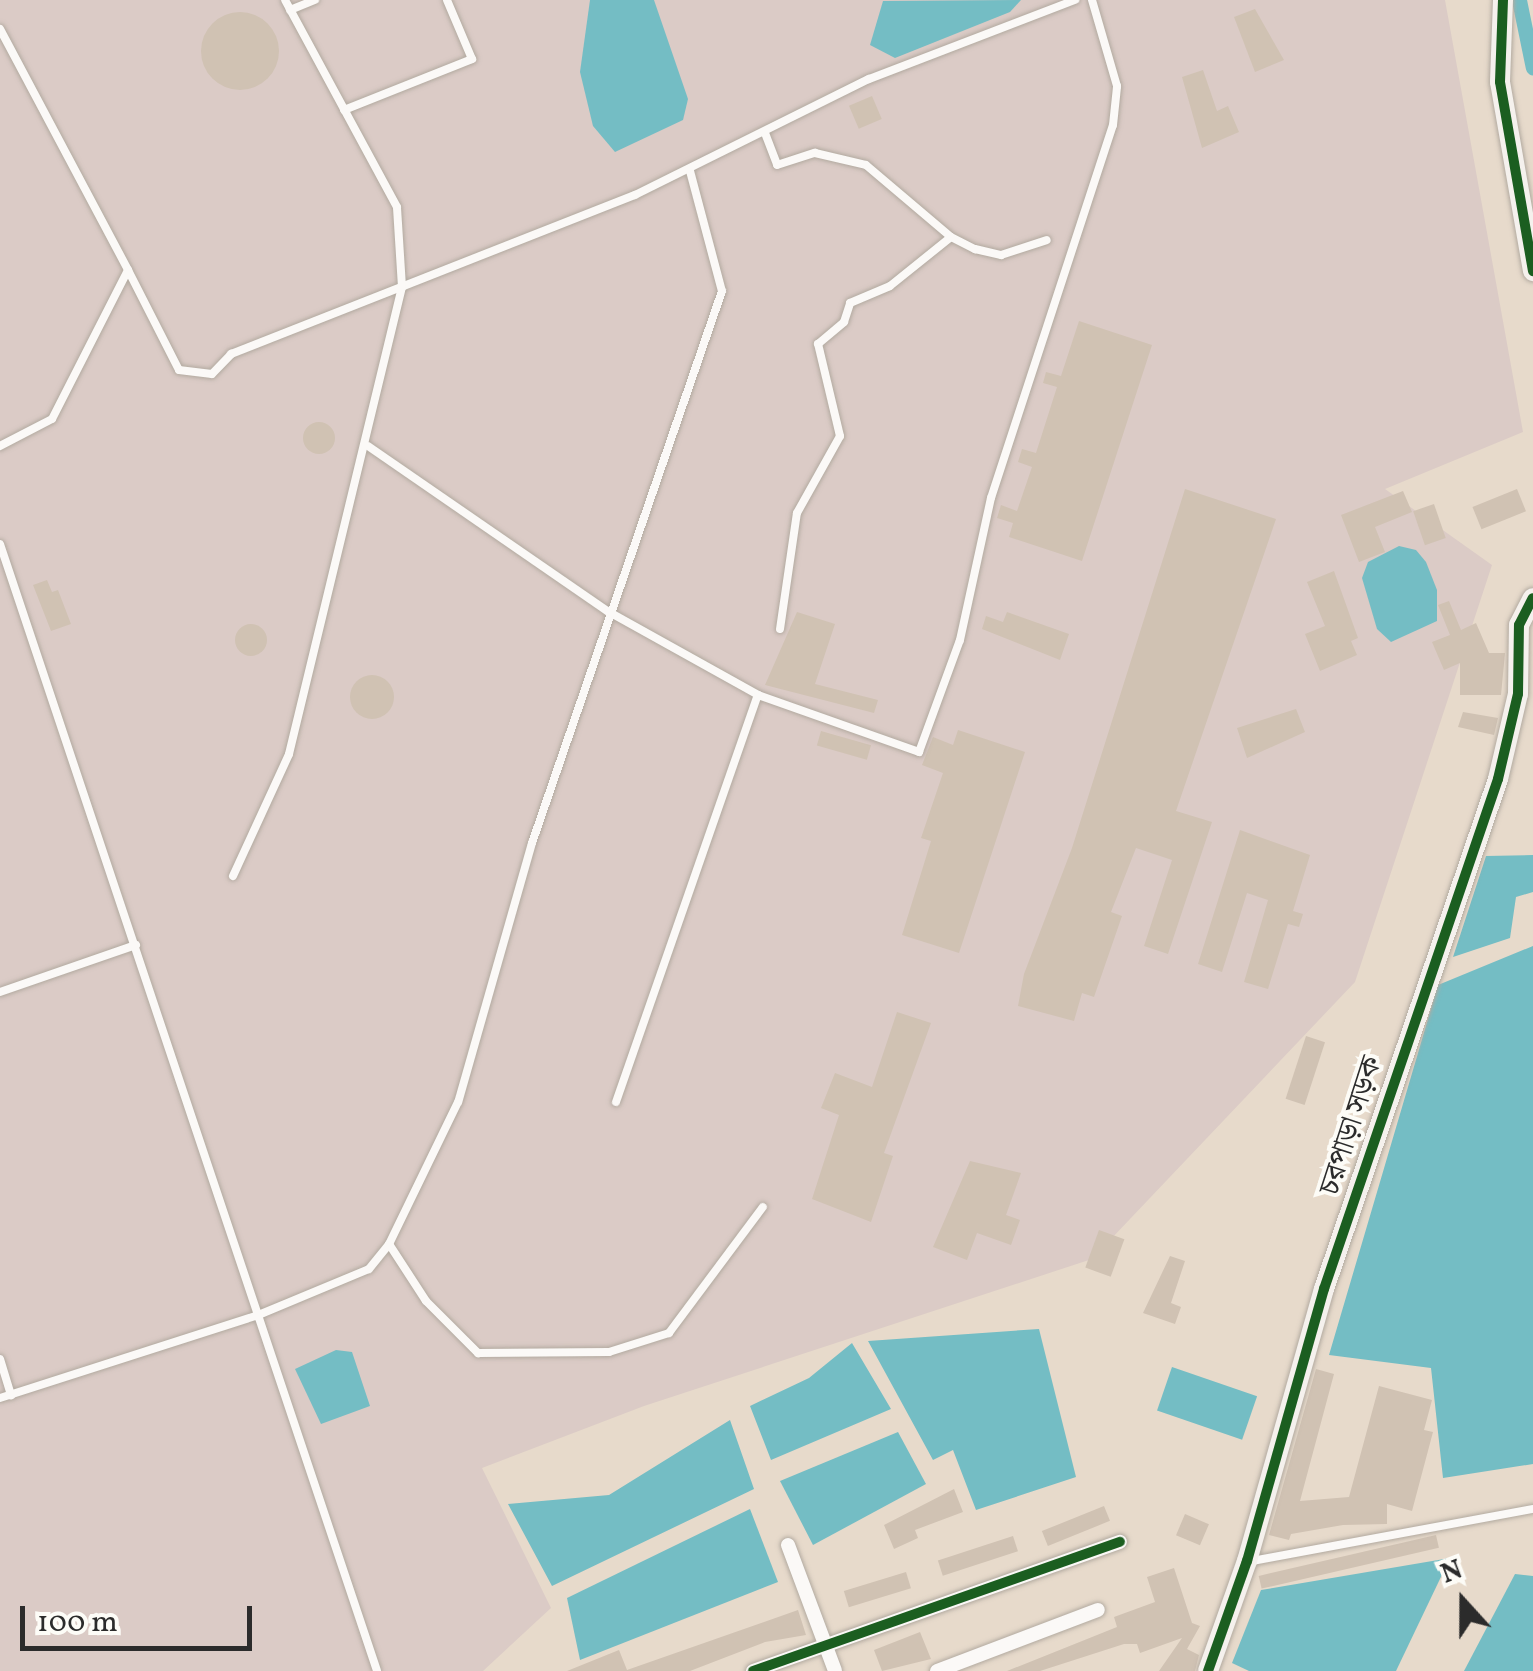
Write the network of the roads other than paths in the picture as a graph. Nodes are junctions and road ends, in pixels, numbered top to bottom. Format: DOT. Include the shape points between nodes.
graph roads {
  1 [pos="284,0"];
  2 [pos="315,0"];
  3 [pos="447,0"];
  4 [pos="1075,0"];
  5 [pos="1092,0"];
  6 [pos="1503,0"];
  7 [pos="290,10"];
  8 [pos="0,29"];
  9 [pos="344,110"];
  10 [pos="765,134"];
  11 [pos="690,171"];
  12 [pos="951,237"];
  13 [pos="1047,240"];
  14 [pos="128,270"];
  15 [pos="1533,271"];
  16 [pos="402,287"];
  17 [pos="0,446"];
  18 [pos="368,446"];
  19 [pos="0,544"];
  20 [pos="1533,598"];
  21 [pos="609,612"];
  22 [pos="780,629"];
  23 [pos="758,695"];
  24 [pos="233,876"];
  25 [pos="136,945"];
  26 [pos="0,992"];
  27 [pos="616,1102"];
  28 [pos="763,1207"];
  29 [pos="390,1244"];
  30 [pos="256,1316"];
  31 [pos="0,1360"];
  32 [pos="11,1394"];
  33 [pos="0,1398"];
  34 [pos="1533,1509"];
  35 [pos="1120,1542"];
  36 [pos="788,1545"];
  37 [pos="1247,1562"];
  38 [pos="1098,1610"];
  39 [pos="826,1646"];
  40 [pos="377,1671"];
  41 [pos="752,1671"];
  42 [pos="835,1671"];
  43 [pos="937,1671"];
  44 [pos="1208,1671"];
  1 -- 7 [label="lane"];
  2 -- 7 [label="lane"];
  3 -- 9 [label="lane" via="472,59"];
  4 -- 10 [label="lane" via="868,79"];
  5 -- 23 [label="lane" via="1117,86 1113,125 991,498 960,640 918,752"];
  6 -- 15 [label="street" via="1500,82"];
  7 -- 9 [label="lane"];
  8 -- 14 [label="lane"];
  9 -- 16 [label="lane" via="397,207"];
  10 -- 11 [label="lane"];
  10 -- 12 [label="lane" via="777,165 815,153 866,165"];
  11 -- 16 [label="lane"];
  11 -- 21 [label="lane" via="722,291"];
  12 -- 13 [label="lane" via="1000,255"];
  12 -- 22 [label="lane" via="890,286 850,303 844,322 818,344 840,436 797,513"];
  14 -- 16 [label="lane" via="179,370 212,374 231,354"];
  14 -- 17 [label="lane" via="52,419"];
  16 -- 18 [label="lane"];
  18 -- 21 [label="lane"];
  18 -- 24 [label="lane" via="312,643 289,754"];
  19 -- 25 [label="lane"];
  20 -- 37 [label="street, চরপাড়া সড়ক" via="1518,625 1518,694 1498,780 1324,1290"];
  21 -- 23 [label="lane"];
  21 -- 29 [label="lane" via="532,844 458,1102"];
  23 -- 27 [label="lane"];
  25 -- 26 [label="lane"];
  25 -- 30 [label="lane"];
  28 -- 29 [label="lane" via="669,1333 609,1352 478,1354 426,1301"];
  29 -- 30 [label="lane" via="369,1268"];
  30 -- 32 [label="lane"];
  30 -- 40 [label="lane"];
  31 -- 32 [label="lane"];
  32 -- 33 [label="lane"];
  34 -- 37 [label="lane"];
  35 -- 39 [label="street"];
  36 -- 39 [label="street"];
  37 -- 44 [label="street, চরপাড়া সড়ক"];
  38 -- 43 [label="street"];
  39 -- 41 [label="street"];
  39 -- 42 [label="street"];
}
